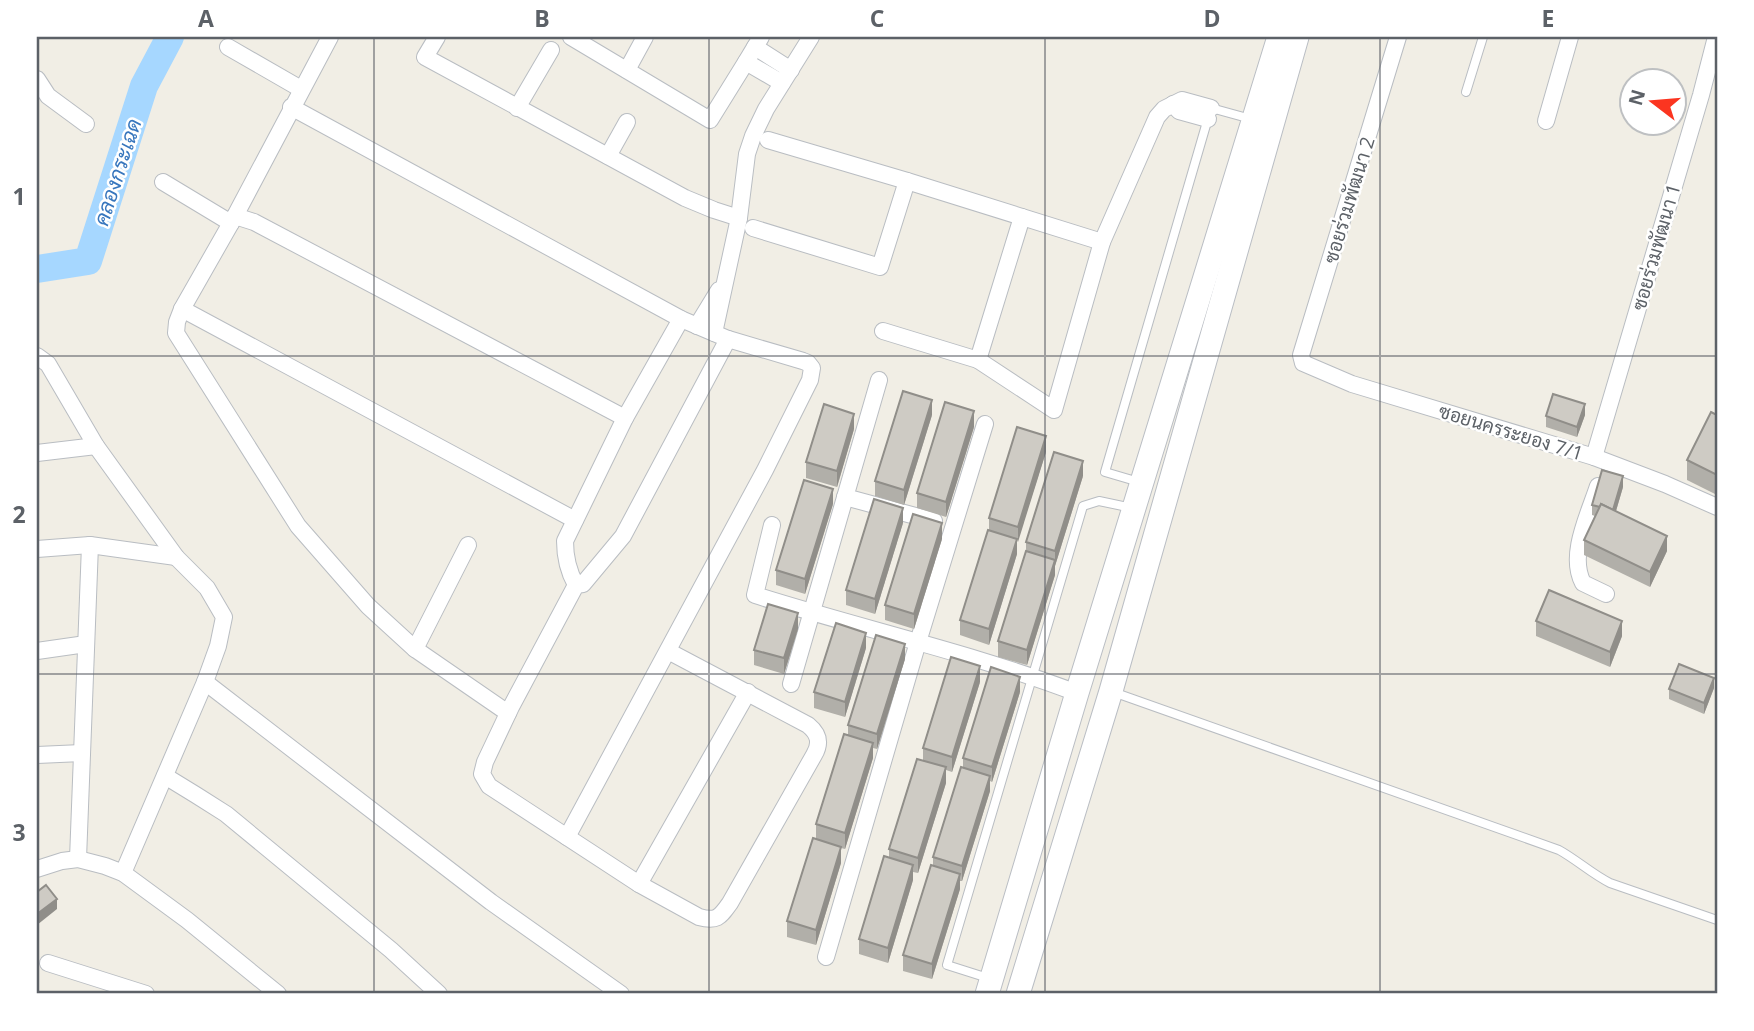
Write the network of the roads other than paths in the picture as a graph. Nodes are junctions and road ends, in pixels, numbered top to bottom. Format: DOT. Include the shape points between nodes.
graph roads {
  1 [pos="330,37"];
  2 [pos="437,37"];
  3 [pos="571,37"];
  4 [pos="645,37"];
  5 [pos="811,37"];
  6 [pos="1279,37"];
  7 [pos="1297,37"];
  8 [pos="1398,37"];
  9 [pos="1483,37"];
  10 [pos="1570,37"];
  11 [pos="1716,37"];
  12 [pos="758,42"];
  13 [pos="228,47"];
  14 [pos="551,50"];
  15 [pos="747,62"];
  16 [pos="627,70"];
  17 [pos="786,76"];
  18 [pos="37,79"];
  19 [pos="301,89"];
  20 [pos="1466,92"];
  21 [pos="43,94"];
  22 [pos="291,107"];
  23 [pos="517,108"];
  24 [pos="1210,114"];
  25 [pos="1254,120"];
  26 [pos="1546,121"];
  27 [pos="627,122"];
  28 [pos="86,124"];
  29 [pos="768,140"];
  30 [pos="608,156"];
  31 [pos="907,181"];
  32 [pos="163,182"];
  33 [pos="1023,217"];
  34 [pos="739,218"];
  35 [pos="233,219"];
  36 [pos="753,228"];
  37 [pos="1102,242"];
  38 [pos="726,279"];
  39 [pos="182,310"];
  40 [pos="681,319"];
  41 [pos="697,326"];
  42 [pos="883,331"];
  43 [pos="721,336"];
  44 [pos="37,356"];
  45 [pos="978,360"];
  46 [pos="1303,363"];
  47 [pos="878,380"];
  48 [pos="625,418"];
  49 [pos="985,424"];
  50 [pos="96,446"];
  51 [pos="37,453"];
  52 [pos="1600,459"];
  53 [pos="1142,483"];
  54 [pos="845,496"];
  55 [pos="1717,507"];
  56 [pos="1135,509"];
  57 [pos="575,520"];
  58 [pos="772,524"];
  59 [pos="954,527"];
  60 [pos="90,545"];
  61 [pos="468,545"];
  62 [pos="37,549"];
  63 [pos="176,557"];
  64 [pos="576,585"];
  65 [pos="1606,594"];
  66 [pos="812,613"];
  67 [pos="918,642"];
  68 [pos="86,645"];
  69 [pos="415,649"];
  70 [pos="37,651"];
  71 [pos="668,651"];
  72 [pos="1032,676"];
  73 [pos="205,682"];
  74 [pos="791,684"];
  75 [pos="1111,691"];
  76 [pos="748,692"];
  77 [pos="1077,693"];
  78 [pos="508,713"];
  79 [pos="82,753"];
  80 [pos="37,755"];
  81 [pos="165,776"];
  82 [pos="567,837"];
  83 [pos="78,859"];
  84 [pos="1026,862"];
  85 [pos="37,869"];
  86 [pos="1056,871"];
  87 [pos="124,873"];
  88 [pos="639,884"];
  89 [pos="1717,920"];
  90 [pos="827,957"];
  91 [pos="48,963"];
  92 [pos="989,986"];
  93 [pos="146,994"];
  94 [pos="278,994"];
  95 [pos="439,994"];
  96 [pos="621,994"];
  97 [pos="1018,994"];
  1 -- 19 [label="street"];
  2 -- 23 [label="street" via="425,57"];
  3 -- 16 [label="street"];
  4 -- 16 [label="street"];
  5 -- 17 [label="street"];
  6 -- 25 [label="street"];
  7 -- 75 [label="street"];
  8 -- 46 [label="street, ซอยร่วมพัฒนา 2" via="1301,355"];
  9 -- 20 [label="lane"];
  10 -- 26 [label="street"];
  11 -- 52 [label="street, ซอยร่วมพัฒนา 1"];
  12 -- 15 [label="street"];
  12 -- 17 [label="street"];
  13 -- 19 [label="street"];
  14 -- 23 [label="street"];
  15 -- 16 [label="street" via="710,120"];
  15 -- 17 [label="street"];
  17 -- 34 [label="street" via="766,108 747,154"];
  18 -- 21 [label="street"];
  19 -- 22 [label="street"];
  21 -- 28 [label="street"];
  22 -- 35 [label="street"];
  22 -- 40 [label="street"];
  23 -- 30 [label="street"];
  24 -- 25 [label="lane"];
  24 -- 37 [label="street" via="1179,111 1173,104 1164,108"];
  24 -- 53 [label="lane" via="1105,472"];
  25 -- 53 [label="street"];
  27 -- 30 [label="street"];
  29 -- 31 [label="street"];
  30 -- 34 [label="street" via="685,198"];
  31 -- 33 [label="street"];
  31 -- 36 [label="street" via="880,267"];
  32 -- 35 [label="street"];
  33 -- 37 [label="street"];
  33 -- 45 [label="street"];
  34 -- 38 [label="street"];
  35 -- 39 [label="street"];
  35 -- 48 [label="street" via="254,222"];
  37 -- 45 [label="street" via="1054,410"];
  38 -- 41 [label="street"];
  38 -- 43 [label="street"];
  39 -- 57 [label="street"];
  39 -- 69 [label="street" via="176,333 180,342 298,526 368,606"];
  40 -- 41 [label="street"];
  40 -- 48 [label="street"];
  41 -- 43 [label="street"];
  42 -- 45 [label="street"];
  43 -- 64 [label="street" via="623,536 583,584"];
  43 -- 71 [label="street" via="808,363 812,374"];
  44 -- 50 [label="street" via="48,364"];
  46 -- 52 [label="street, ซอยนครระยอง 7/1" via="1352,384"];
  47 -- 54 [label="street"];
  48 -- 57 [label="street"];
  49 -- 59 [label="street"];
  50 -- 51 [label="street"];
  50 -- 63 [label="street"];
  52 -- 55 [label="street, ซอยนครระยอง 7/1"];
  52 -- 65 [label="street, ซอยร่วมพัฒนา 1" via="1577,567 1583,583"];
  53 -- 56 [label="street"];
  54 -- 59 [label="street"];
  54 -- 66 [label="street"];
  56 -- 72 [label="lane" via="1099,501 1083,506"];
  56 -- 77 [label="street"];
  57 -- 64 [label="street" via="565,541 565,556"];
  58 -- 66 [label="street" via="755,595"];
  59 -- 67 [label="street"];
  60 -- 62 [label="street"];
  60 -- 63 [label="street"];
  60 -- 68 [label="street"];
  61 -- 69 [label="street"];
  63 -- 73 [label="street" via="207,588 224,617"];
  64 -- 78 [label="street"];
  66 -- 67 [label="street"];
  66 -- 74 [label="street"];
  67 -- 72 [label="street"];
  67 -- 90 [label="street"];
  68 -- 70 [label="street"];
  68 -- 79 [label="street"];
  69 -- 78 [label="street"];
  71 -- 76 [label="street"];
  71 -- 82 [label="street"];
  72 -- 77 [label="street"];
  72 -- 92 [label="lane" via="947,965"];
  73 -- 81 [label="street"];
  73 -- 96 [label="street" via="491,902"];
  75 -- 86 [label="street"];
  75 -- 89 [label="lane" via="1559,850 1596,877"];
  76 -- 88 [label="street"];
  76 -- 88 [label="street" via="813,729 817,750 717,918 699,917"];
  77 -- 84 [label="street"];
  78 -- 82 [label="street" via="482,774 489,786"];
  79 -- 80 [label="street"];
  79 -- 83 [label="street"];
  81 -- 87 [label="street"];
  81 -- 95 [label="street" via="226,814"];
  82 -- 88 [label="street"];
  83 -- 85 [label="street"];
  83 -- 87 [label="street"];
  84 -- 86 [label="street"];
  84 -- 92 [label="street"];
  86 -- 97 [label="street"];
  87 -- 94 [label="street"];
  91 -- 93 [label="street"];
}
